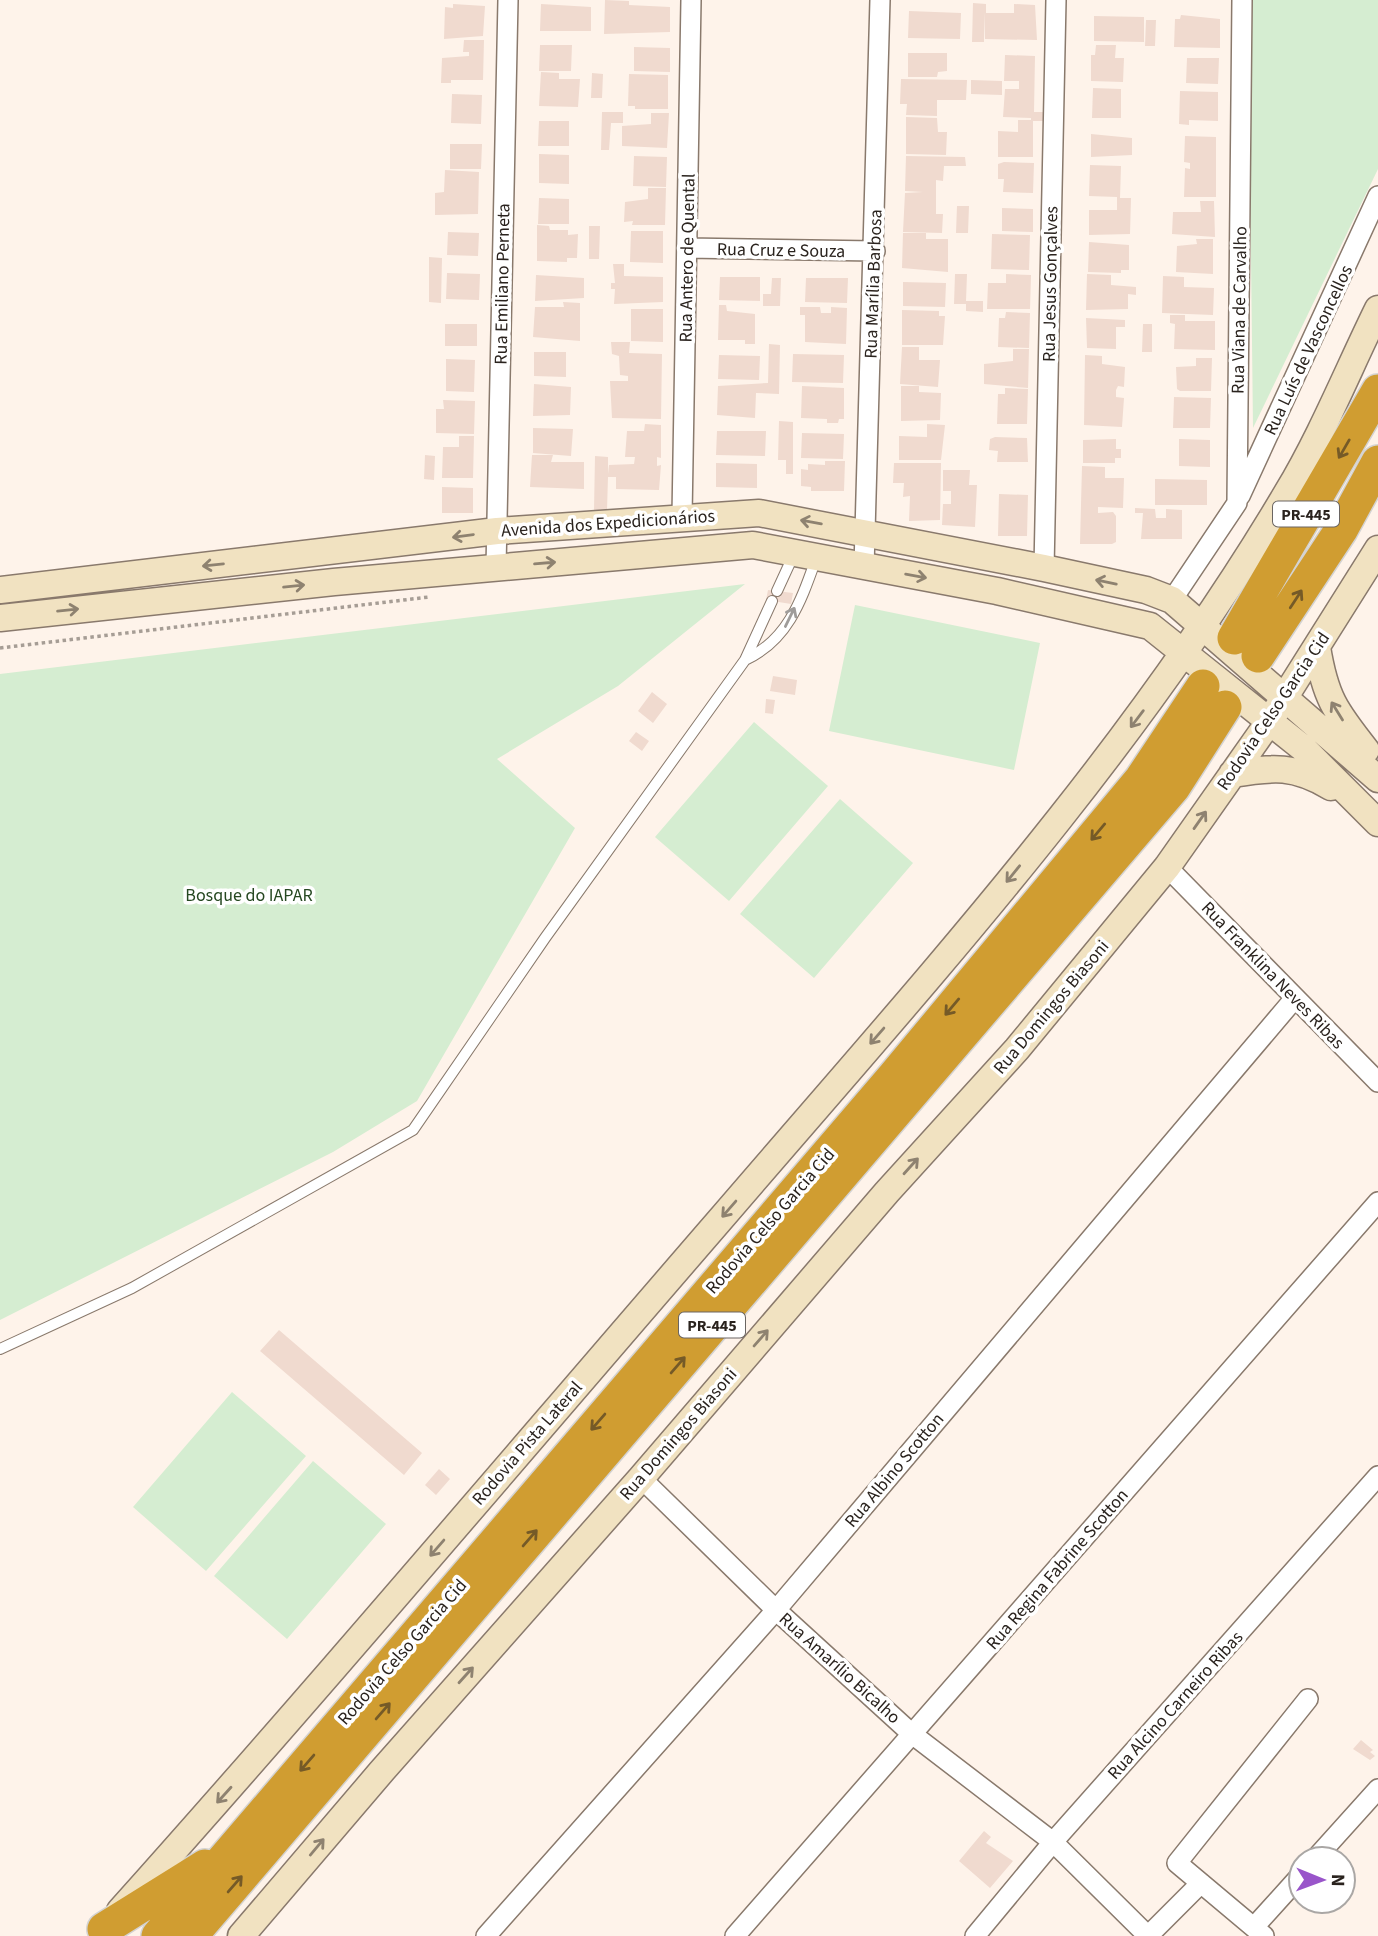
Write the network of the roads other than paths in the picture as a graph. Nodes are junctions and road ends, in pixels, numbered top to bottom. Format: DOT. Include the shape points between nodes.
graph roads {
  1 [pos="508,0"];
  2 [pos="691,0"];
  3 [pos="880,0"];
  4 [pos="1056,0"];
  5 [pos="1242,0"];
  6 [pos="1378,196"];
  7 [pos="687,248"];
  8 [pos="875,251"];
  9 [pos="1378,309"];
  10 [pos="1378,391"];
  11 [pos="1378,461"];
  12 [pos="1237,503"];
  13 [pos="682,516"];
  14 [pos="497,531"];
  15 [pos="866,531"];
  16 [pos="1377,551"];
  17 [pos="805,555"];
  18 [pos="496,567"];
  19 [pos="864,567"];
  20 [pos="1044,568"];
  21 [pos="0,590"];
  22 [pos="1172,600"];
  23 [pos="0,618"];
  24 [pos="1201,625"];
  25 [pos="1150,626"];
  26 [pos="1317,647"];
  27 [pos="1183,652"];
  28 [pos="745,660"];
  29 [pos="1165,681"];
  30 [pos="1286,697"];
  31 [pos="1269,722"];
  32 [pos="1378,765"];
  33 [pos="1232,774"];
  34 [pos="1378,779"];
  35 [pos="1369,794"];
  36 [pos="1378,823"];
  37 [pos="1167,867"];
  38 [pos="1295,998"];
  39 [pos="1378,1082"];
  40 [pos="1378,1202"];
  41 [pos="0,1349"];
  42 [pos="1378,1476"];
  43 [pos="641,1478"];
  44 [pos="776,1610"];
  45 [pos="1308,1699"];
  46 [pos="912,1734"];
  47 [pos="1378,1789"];
  48 [pos="1053,1842"];
  49 [pos="1328,1845"];
  50 [pos="234,1848"];
  51 [pos="1201,1883"];
  52 [pos="1287,1894"];
  53 [pos="101,1932"];
  54 [pos="1259,1932"];
  55 [pos="158,1936"];
  56 [pos="191,1936"];
  57 [pos="241,1936"];
  58 [pos="486,1936"];
  59 [pos="735,1936"];
  60 [pos="975,1936"];
  61 [pos="1148,1936"];
  1 -- 14 [label="street, Rua Emiliano Perneta"];
  2 -- 7 [label="street, Rua Antero de Quental"];
  3 -- 8 [label="street, Rua Marília Barbosa"];
  4 -- 20 [label="street, Rua Jesus Gonçalves"];
  5 -- 12 [label="street, Rua Viana de Carvalho"];
  6 -- 12 [label="street, Rua Luís de Vasconcellos"];
  7 -- 8 [label="street, Rua Cruz e Souza"];
  7 -- 13 [label="street, Rua Antero de Quental"];
  8 -- 15 [label="street, Rua Marília Barbosa"];
  9 -- 24 [label="main road, PR-445" via="1287,494"];
  10 -- 11 [label="highway, PR-445, one-way" via="1246,647 1341,530"];
  12 -- 22 [label="street"];
  13 -- 14 [label="main road, Avenida dos Expedicionários"];
  15 -- 13 [label="main road, Avenida dos Expedicionários, one-way" via="759,513"];
  14 -- 18 [label="street, Rua Emiliano Perneta"];
  14 -- 21 [label="main road, Avenida dos Expedicionários, one-way"];
  15 -- 19 [label="street, Rua Marília Barbosa"];
  15 -- 20 [label="main road, Avenida dos Expedicionários"];
  16 -- 26 [label="main road, Rodovia Celso Garcia Cid"];
  18 -- 17 [label="main road, Avenida dos Expedicionários, one-way" via="753,545"];
  17 -- 19 [label="main road, Avenida dos Expedicionários"];
  17 -- 28 [label="lane" via="774,596"];
  28 -- 17 [label="lane, one-way" via="768,649 781,635"];
  23 -- 18 [label="main road, Avenida dos Expedicionários, one-way"];
  19 -- 25 [label="main road, Avenida dos Expedicionários, one-way" via="998,591"];
  22 -- 20 [label="main road, Avenida dos Expedicionários, one-way"];
  22 -- 24 [label="main road, Avenida dos Expedicionários"];
  24 -- 27 [label="main road, PR-445"];
  24 -- 30 [label="main road, Avenida dos Expedicionários"];
  25 -- 27 [label="main road, Avenida dos Expedicionários"];
  25 -- 29 [label="main road"];
  26 -- 30 [label="main road, Rodovia Celso Garcia Cid"];
  32 -- 26 [label="main road, one-way" via="1335,711 1323,685"];
  27 -- 29 [label="main road, PR-445"];
  27 -- 31 [label="main road, Avenida dos Expedicionários"];
  28 -- 41 [label="lane" via="413,1130 132,1288"];
  29 -- 53 [label="main road, Rodovia Pista Lateral / PR-445, one-way" via="953,947 264,1749"];
  30 -- 31 [label="main road, Rodovia Celso Garcia Cid"];
  30 -- 34 [label="main road, Avenida dos Expedicionários"];
  31 -- 33 [label="main road, Rodovia Celso Garcia Cid"];
  31 -- 35 [label="main road, Avenida dos Expedicionários"];
  33 -- 35 [label="main road" via="1289,769"];
  37 -- 33 [label="main road, Rodovia Celso Garcia Cid, one-way"];
  35 -- 36 [label="main road"];
  37 -- 38 [label="street, Rua Franklina Neves Ribas"];
  43 -- 37 [label="main road, Rua Domingos Biasoni, one-way" via="887,1192 1017,1049"];
  38 -- 39 [label="street, Rua Franklina Neves Ribas"];
  38 -- 44 [label="street, Rua Albino Scotton"];
  40 -- 46 [label="street, Rua Regina Fabrine Scotton"];
  42 -- 48 [label="street, Rua Alcino Carneiro Ribas"];
  43 -- 44 [label="street, Rua Amarílio Bicalho"];
  57 -- 43 [label="main road, Rua Domingos Biasoni, one-way"];
  44 -- 46 [label="street, Rua Amarílio Bicalho"];
  44 -- 58 [label="street, Rua Albino Scotton"];
  45 -- 51 [label="street" via="1177,1863"];
  46 -- 48 [label="street, Rua Amarílio Bicalho"];
  46 -- 59 [label="street, Rua Regina Fabrine Scotton"];
  47 -- 49 [label="street"];
  48 -- 60 [label="street, Rua Alcino Carneiro Ribas"];
  48 -- 61 [label="street, Rua Amarílio Bicalho"];
  50 -- 53 [label="highway"];
  50 -- 55 [label="highway, Rodovia Celso Garcia Cid / PR-445"];
  56 -- 50 [label="highway, Rodovia Celso Garcia Cid / PR-445, one-way" via="1174,787 1214,697"];
  51 -- 54 [label="street"];
  51 -- 61 [label="street"];
  52 -- 54 [label="street"];
}
